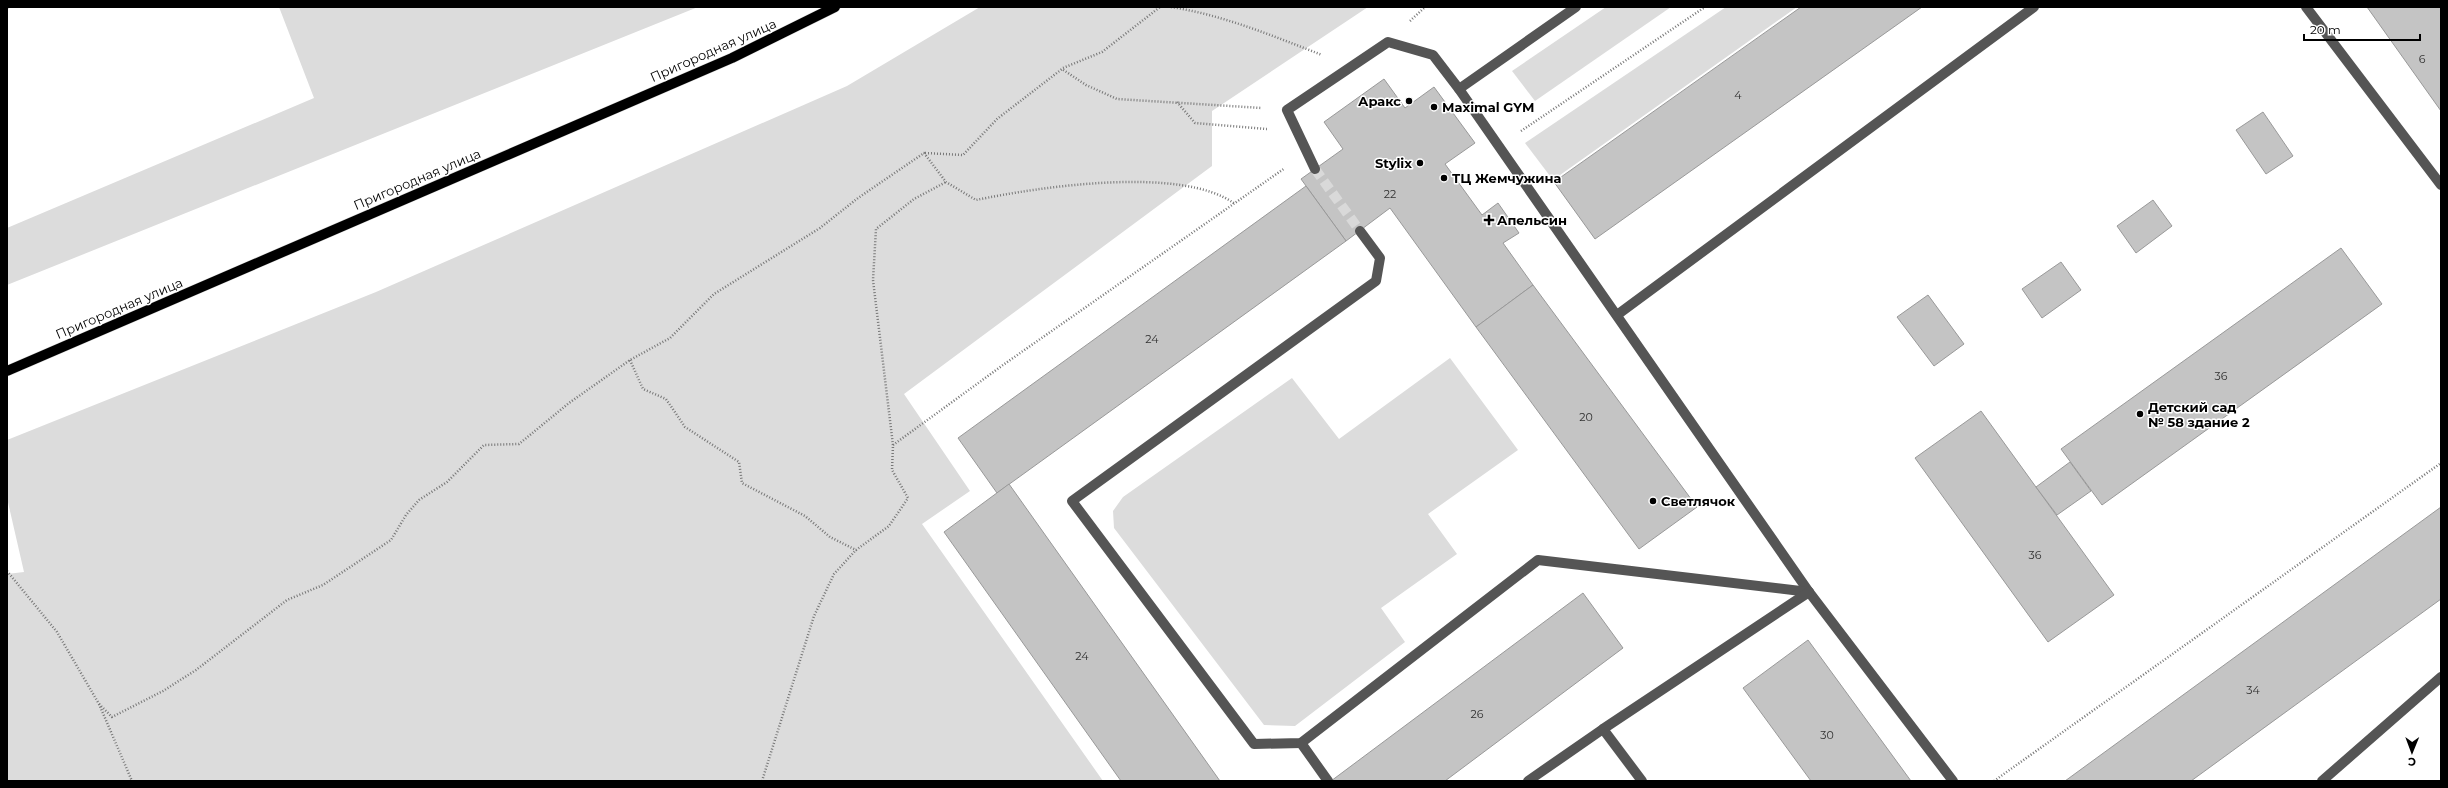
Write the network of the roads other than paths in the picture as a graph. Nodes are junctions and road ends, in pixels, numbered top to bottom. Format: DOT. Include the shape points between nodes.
graph roads {
  1 [pos="835,7"];
  2 [pos="1576,7"];
  3 [pos="2034,7"];
  4 [pos="2306,7"];
  5 [pos="1459,89"];
  6 [pos="1315,169"];
  7 [pos="2441,186"];
  8 [pos="1360,231"];
  9 [pos="1617,315"];
  10 [pos="7,372"];
  11 [pos="1809,592"];
  12 [pos="2441,677"];
  13 [pos="1603,729"];
  14 [pos="1301,743"];
  15 [pos="1328,781"];
  16 [pos="1528,781"];
  17 [pos="1642,781"];
  18 [pos="1953,781"];
  19 [pos="2322,781"];
  1 -- 10 [label="main road, Пригородная улица" via="732,58"];
  2 -- 5 [label="lane"];
  3 -- 9 [label="lane"];
  4 -- 7 [label="lane"];
  5 -- 6 [label="lane" via="1433,55 1388,42 1287,110"];
  5 -- 9 [label="lane"];
  8 -- 14 [label="lane" via="1380,258 1376,281 1072,501 1254,744"];
  9 -- 11 [label="lane"];
  11 -- 13 [label="lane"];
  11 -- 14 [label="lane" via="1538,560"];
  11 -- 18 [label="lane"];
  12 -- 19 [label="lane"];
  13 -- 16 [label="lane"];
  13 -- 17 [label="lane"];
  14 -- 15 [label="lane"];
}
